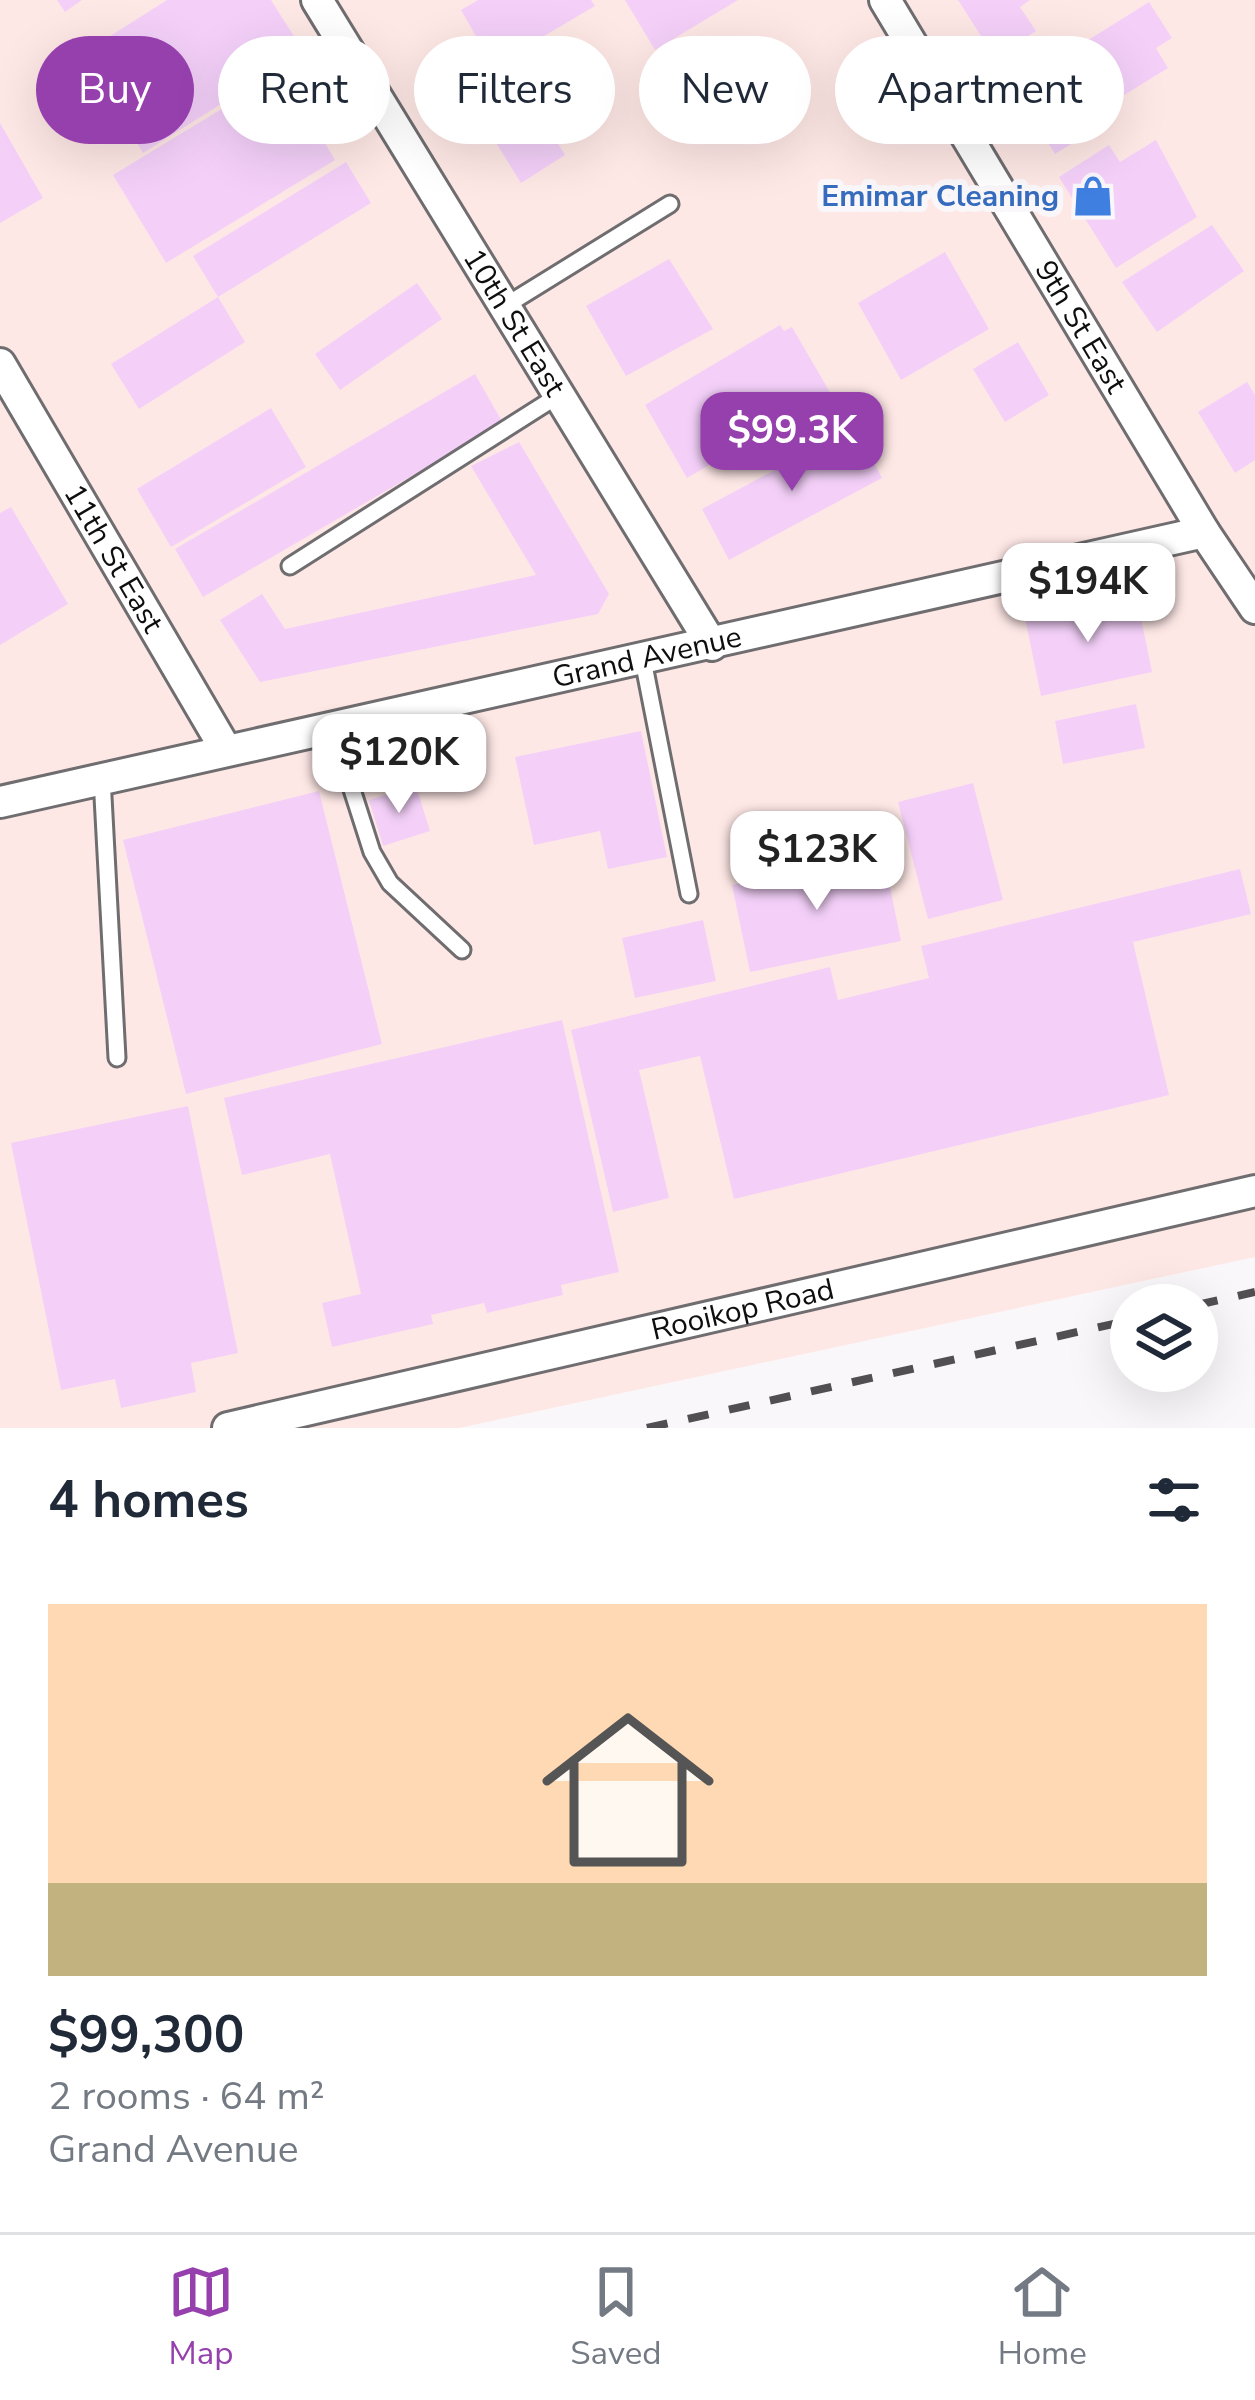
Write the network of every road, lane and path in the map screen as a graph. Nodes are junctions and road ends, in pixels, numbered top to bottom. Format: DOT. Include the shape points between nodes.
graph roads {
  1 [pos="317,0"];
  2 [pos="885,0"];
  3 [pos="670,204"];
  4 [pos="505,306"];
  5 [pos="0,364"];
  6 [pos="559,395"];
  7 [pos="1204,532"];
  8 [pos="290,566"];
  9 [pos="1255,608"];
  10 [pos="712,644"];
  11 [pos="643,660"];
  12 [pos="332,727"];
  13 [pos="226,750"];
  14 [pos="102,778"];
  15 [pos="0,802"];
  16 [pos="689,894"];
  17 [pos="462,950"];
  18 [pos="116,1058"];
  19 [pos="1255,1191"];
  20 [pos="228,1428"];
  1 -- 4 [label="street, 10th St East"];
  2 -- 7 [label="street, 9th St East"];
  3 -- 4 [label="lane"];
  4 -- 6 [label="street, 10th St East"];
  5 -- 13 [label="street, 11th St East"];
  6 -- 8 [label="lane"];
  6 -- 10 [label="street, 10th St East"];
  7 -- 9 [label="street"];
  7 -- 10 [label="street, Grand Avenue"];
  10 -- 11 [label="street, Grand Avenue"];
  11 -- 12 [label="street, Grand Avenue"];
  11 -- 16 [label="lane"];
  12 -- 13 [label="street, Grand Avenue"];
  12 -- 17 [label="lane" via="372,852 390,883"];
  13 -- 14 [label="street, Grand Avenue"];
  14 -- 15 [label="street, Grand Avenue"];
  14 -- 18 [label="lane"];
  19 -- 20 [label="street, Rooikop Road"];
}
